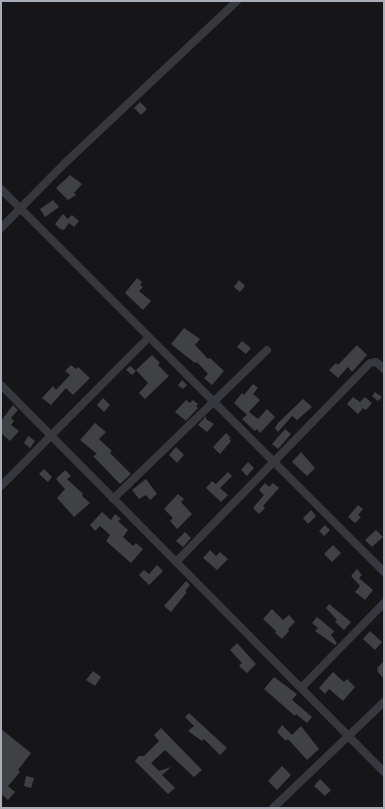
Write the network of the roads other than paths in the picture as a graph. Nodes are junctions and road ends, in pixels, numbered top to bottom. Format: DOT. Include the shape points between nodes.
graph roads {
  1 [pos="237,1"];
  2 [pos="1,189"];
  3 [pos="20,208"];
  4 [pos="1,228"];
  5 [pos="149,337"];
  6 [pos="267,350"];
  7 [pos="384,369"];
  8 [pos="1,385"];
  9 [pos="212,401"];
  10 [pos="52,436"];
  11 [pos="273,461"];
  12 [pos="1,486"];
  13 [pos="113,499"];
  14 [pos="176,562"];
  15 [pos="384,572"];
  16 [pos="384,603"];
  17 [pos="302,688"];
  18 [pos="384,702"];
  19 [pos="349,736"];
  20 [pos="384,772"];
  21 [pos="273,808"];
  1 -- 3 [label="street"];
  2 -- 3 [label="street"];
  3 -- 4 [label="street"];
  3 -- 5 [label="street"];
  5 -- 9 [label="street"];
  5 -- 10 [label="street"];
  6 -- 9 [label="street"];
  7 -- 11 [label="street" via="376,362 370,363"];
  8 -- 10 [label="street"];
  9 -- 11 [label="street"];
  9 -- 13 [label="street"];
  10 -- 12 [label="street"];
  10 -- 13 [label="street"];
  11 -- 14 [label="street"];
  11 -- 15 [label="street"];
  13 -- 14 [label="street"];
  14 -- 17 [label="street"];
  16 -- 17 [label="street"];
  17 -- 19 [label="street"];
  18 -- 19 [label="street"];
  19 -- 20 [label="street"];
  19 -- 21 [label="street"];
}
